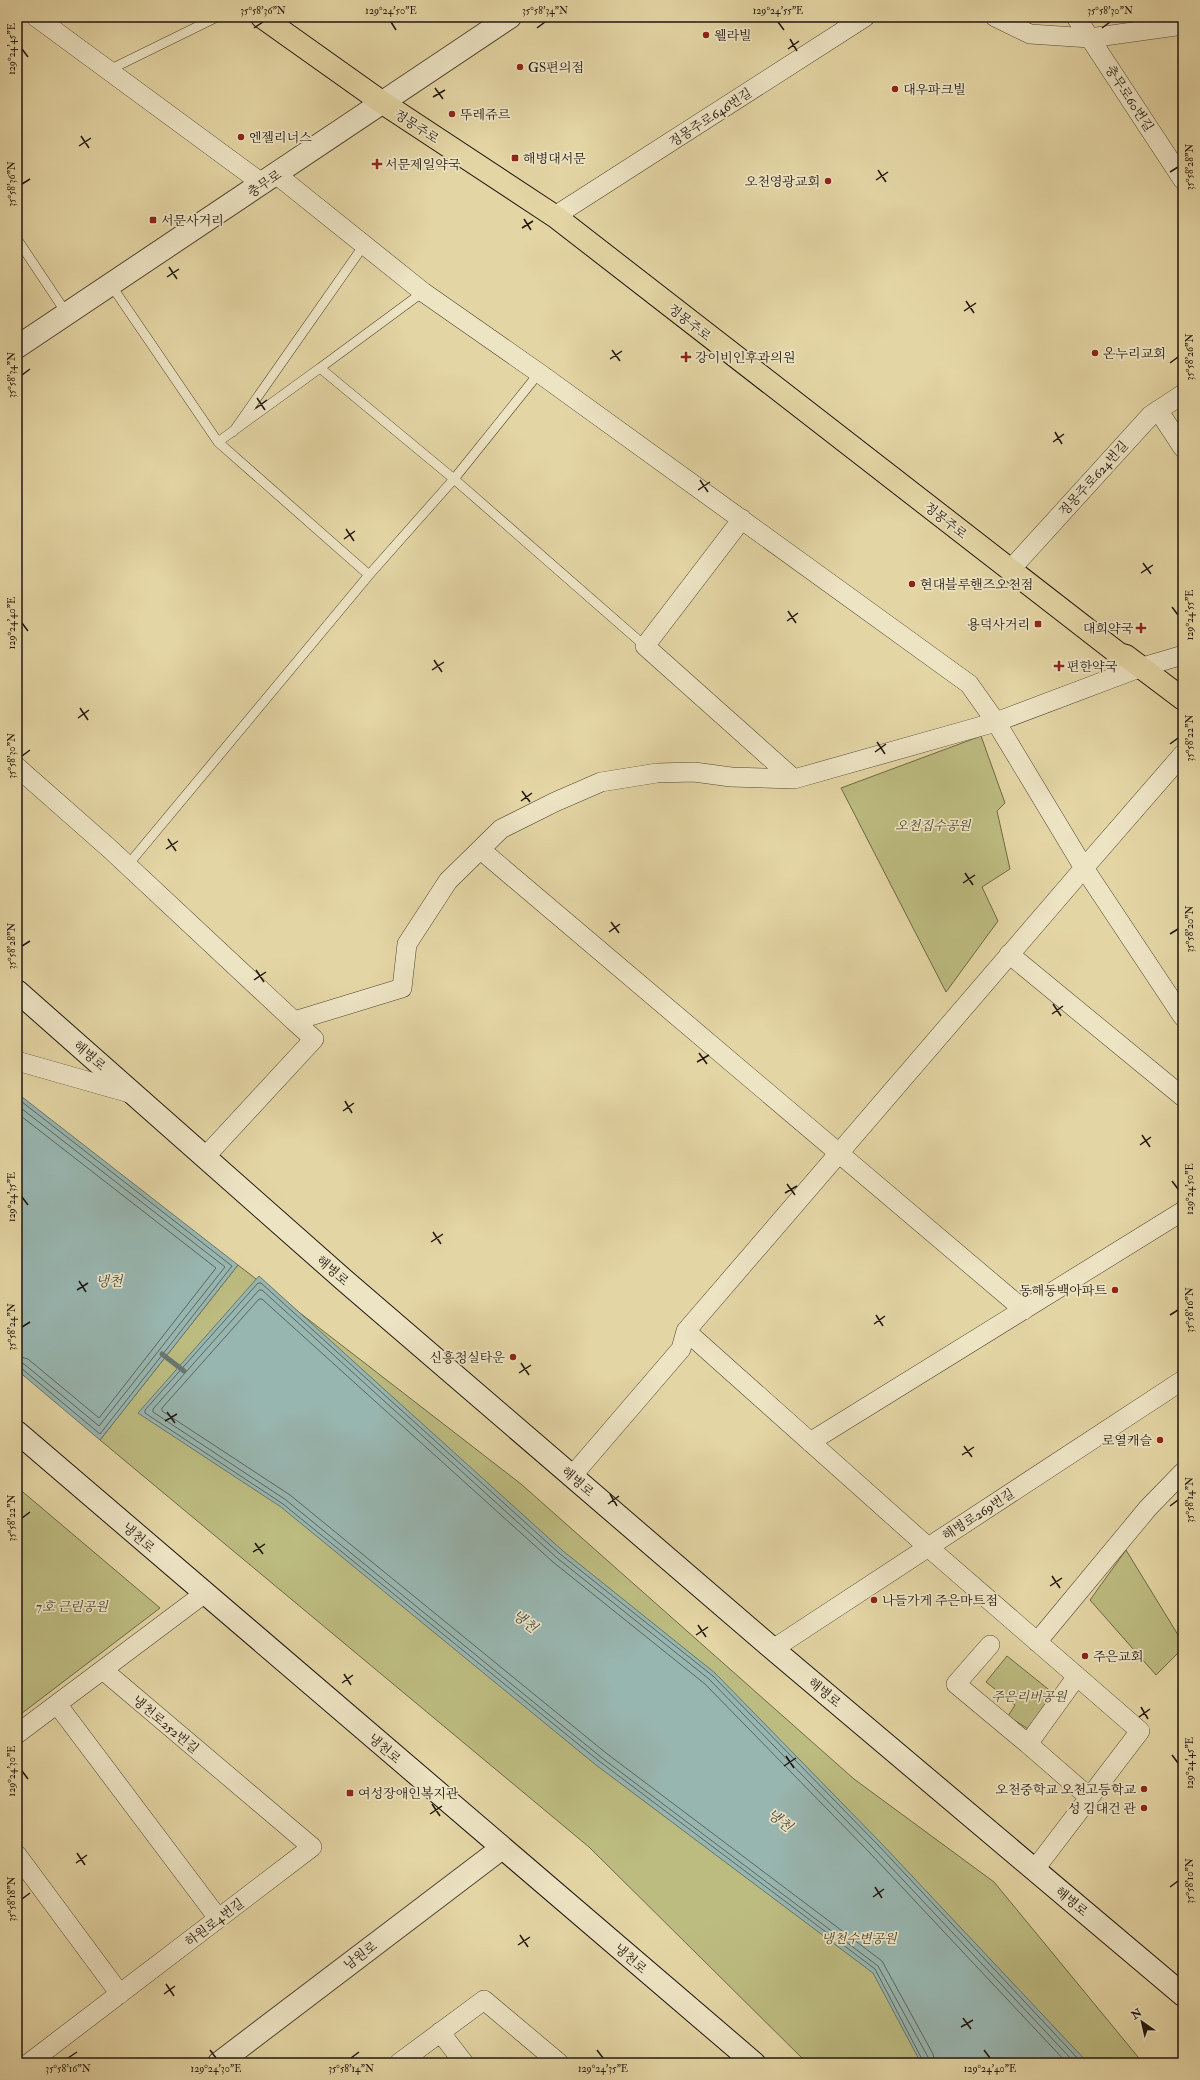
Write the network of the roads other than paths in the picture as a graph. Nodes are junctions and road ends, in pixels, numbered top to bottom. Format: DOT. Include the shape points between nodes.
graph roads {
  1 [pos="36,17"];
  2 [pos="217,17"];
  3 [pos="262,17"];
  4 [pos="510,17"];
  5 [pos="865,17"];
  6 [pos="995,17"];
  7 [pos="1076,17"];
  8 [pos="1183,25"];
  9 [pos="1090,38"];
  10 [pos="109,70"];
  11 [pos="383,103"];
  12 [pos="270,179"];
  13 [pos="1183,180"];
  14 [pos="555,216"];
  15 [pos="17,239"];
  16 [pos="364,245"];
  17 [pos="111,285"];
  18 [pos="423,292"];
  19 [pos="67,314"];
  20 [pos="17,347"];
  21 [pos="320,368"];
  22 [pos="539,372"];
  23 [pos="1183,394"];
  24 [pos="1158,410"];
  25 [pos="233,432"];
  26 [pos="218,442"];
  27 [pos="1183,448"];
  28 [pos="454,479"];
  29 [pos="742,519"];
  30 [pos="1010,570"];
  31 [pos="369,575"];
  32 [pos="645,646"];
  33 [pos="1183,655"];
  34 [pos="1139,668"];
  35 [pos="1183,699"];
  36 [pos="996,722"];
  37 [pos="1183,754"];
  38 [pos="17,767"];
  39 [pos="794,779"];
  40 [pos="481,850"];
  41 [pos="127,866"];
  42 [pos="1084,868"];
  43 [pos="1009,954"];
  44 [pos="17,991"];
  45 [pos="1183,1016"];
  46 [pos="294,1021"];
  47 [pos="17,1061"];
  48 [pos="134,1094"];
  49 [pos="1183,1097"];
  50 [pos="839,1152"];
  51 [pos="205,1157"];
  52 [pos="1183,1211"];
  53 [pos="1024,1310"];
  54 [pos="686,1331"];
  55 [pos="1183,1380"];
  56 [pos="17,1432"];
  57 [pos="810,1442"];
  58 [pos="1183,1472"];
  59 [pos="572,1476"];
  60 [pos="928,1547"];
  61 [pos="205,1593"];
  62 [pos="1037,1642"];
  63 [pos="990,1645"];
  64 [pos="774,1649"];
  65 [pos="103,1670"];
  66 [pos="1076,1676"];
  67 [pos="57,1704"];
  68 [pos="17,1734"];
  69 [pos="1028,1744"];
  70 [pos="229,1777"];
  71 [pos="1089,1797"];
  72 [pos="502,1848"];
  73 [pos="17,1855"];
  74 [pos="1035,1869"];
  75 [pos="218,1918"];
  76 [pos="120,1994"];
  77 [pos="1183,1995"];
  78 [pos="440,2032"];
  79 [pos="29,2063"];
  80 [pos="219,2063"];
  81 [pos="399,2063"];
  82 [pos="464,2063"];
  83 [pos="559,2063"];
  84 [pos="754,2063"];
  1 -- 10 [label="street"];
  2 -- 10 [label="lane"];
  3 -- 11 [label="main road, 정몽주로"];
  4 -- 11 [label="main road, 충무로"];
  5 -- 14 [label="street, 정몽주로646번길"];
  6 -- 9 [label="street" via="1030,34"];
  7 -- 9 [label="street, 충무로60번길"];
  8 -- 9 [label="street"];
  9 -- 13 [label="street, 충무로60번길"];
  10 -- 12 [label="street"];
  11 -- 12 [label="main road, 충무로"];
  11 -- 14 [label="main road, 정몽주로"];
  12 -- 16 [label="street"];
  12 -- 17 [label="main road, 충무로"];
  14 -- 30 [label="main road, 정몽주로"];
  15 -- 19 [label="lane"];
  16 -- 18 [label="street"];
  16 -- 25 [label="lane"];
  17 -- 19 [label="main road, 충무로"];
  17 -- 26 [label="lane"];
  18 -- 21 [label="lane"];
  18 -- 22 [label="street"];
  19 -- 20 [label="main road, 충무로"];
  21 -- 25 [label="lane"];
  21 -- 28 [label="lane"];
  22 -- 28 [label="lane"];
  22 -- 29 [label="street"];
  23 -- 24 [label="street, 정몽주로624번길"];
  24 -- 27 [label="street"];
  24 -- 30 [label="street, 정몽주로624번길"];
  25 -- 26 [label="lane"];
  26 -- 31 [label="lane"];
  28 -- 31 [label="lane"];
  28 -- 32 [label="lane"];
  29 -- 32 [label="street"];
  29 -- 36 [label="street" via="969,684"];
  30 -- 34 [label="main road, 정몽주로"];
  31 -- 41 [label="lane"];
  32 -- 39 [label="street"];
  33 -- 34 [label="street"];
  34 -- 35 [label="main road, 정몽주로"];
  34 -- 36 [label="street"];
  36 -- 39 [label="street"];
  36 -- 42 [label="street"];
  37 -- 42 [label="street"];
  38 -- 41 [label="street"];
  39 -- 40 [label="street" via="731,777 694,772 657,773 601,782 501,829"];
  40 -- 46 [label="street" via="448,881 407,944 402,988"];
  40 -- 50 [label="street"];
  41 -- 46 [label="street"];
  42 -- 43 [label="street"];
  42 -- 45 [label="street"];
  43 -- 49 [label="street"];
  43 -- 50 [label="street"];
  44 -- 48 [label="main road, 해병로"];
  46 -- 51 [label="street" via="314,1039"];
  47 -- 48 [label="street"];
  48 -- 51 [label="main road, 해병로"];
  50 -- 53 [label="street"];
  50 -- 54 [label="street"];
  51 -- 59 [label="main road, 해병로"];
  52 -- 53 [label="street"];
  53 -- 57 [label="street"];
  54 -- 57 [label="street"];
  54 -- 59 [label="street" via="681,1349"];
  55 -- 60 [label="street, 해병로269번길"];
  56 -- 61 [label="main road, 냉천로"];
  57 -- 60 [label="street"];
  58 -- 62 [label="street" via="1148,1508"];
  59 -- 64 [label="main road, 해병로"];
  60 -- 62 [label="street"];
  60 -- 64 [label="street, 해병로269번길"];
  61 -- 65 [label="street"];
  61 -- 72 [label="main road, 냉천로"];
  62 -- 66 [label="street"];
  63 -- 69 [label="street" via="956,1684"];
  64 -- 74 [label="main road, 해병로"];
  65 -- 67 [label="street"];
  65 -- 70 [label="street, 냉천로252번길"];
  66 -- 69 [label="street"];
  66 -- 71 [label="street" via="1140,1731"];
  67 -- 68 [label="street"];
  67 -- 75 [label="street"];
  69 -- 71 [label="street"];
  70 -- 75 [label="street, 하원로4번길" via="312,1847"];
  71 -- 74 [label="street"];
  72 -- 80 [label="main road, 남원로"];
  72 -- 84 [label="main road, 냉천로"];
  73 -- 76 [label="street"];
  74 -- 77 [label="main road, 해병로"];
  75 -- 76 [label="street, 하원로4번길"];
  76 -- 79 [label="street, 하원로4번길"];
  78 -- 81 [label="street"];
  78 -- 82 [label="street"];
  78 -- 83 [label="street" via="484,2000"];
}
